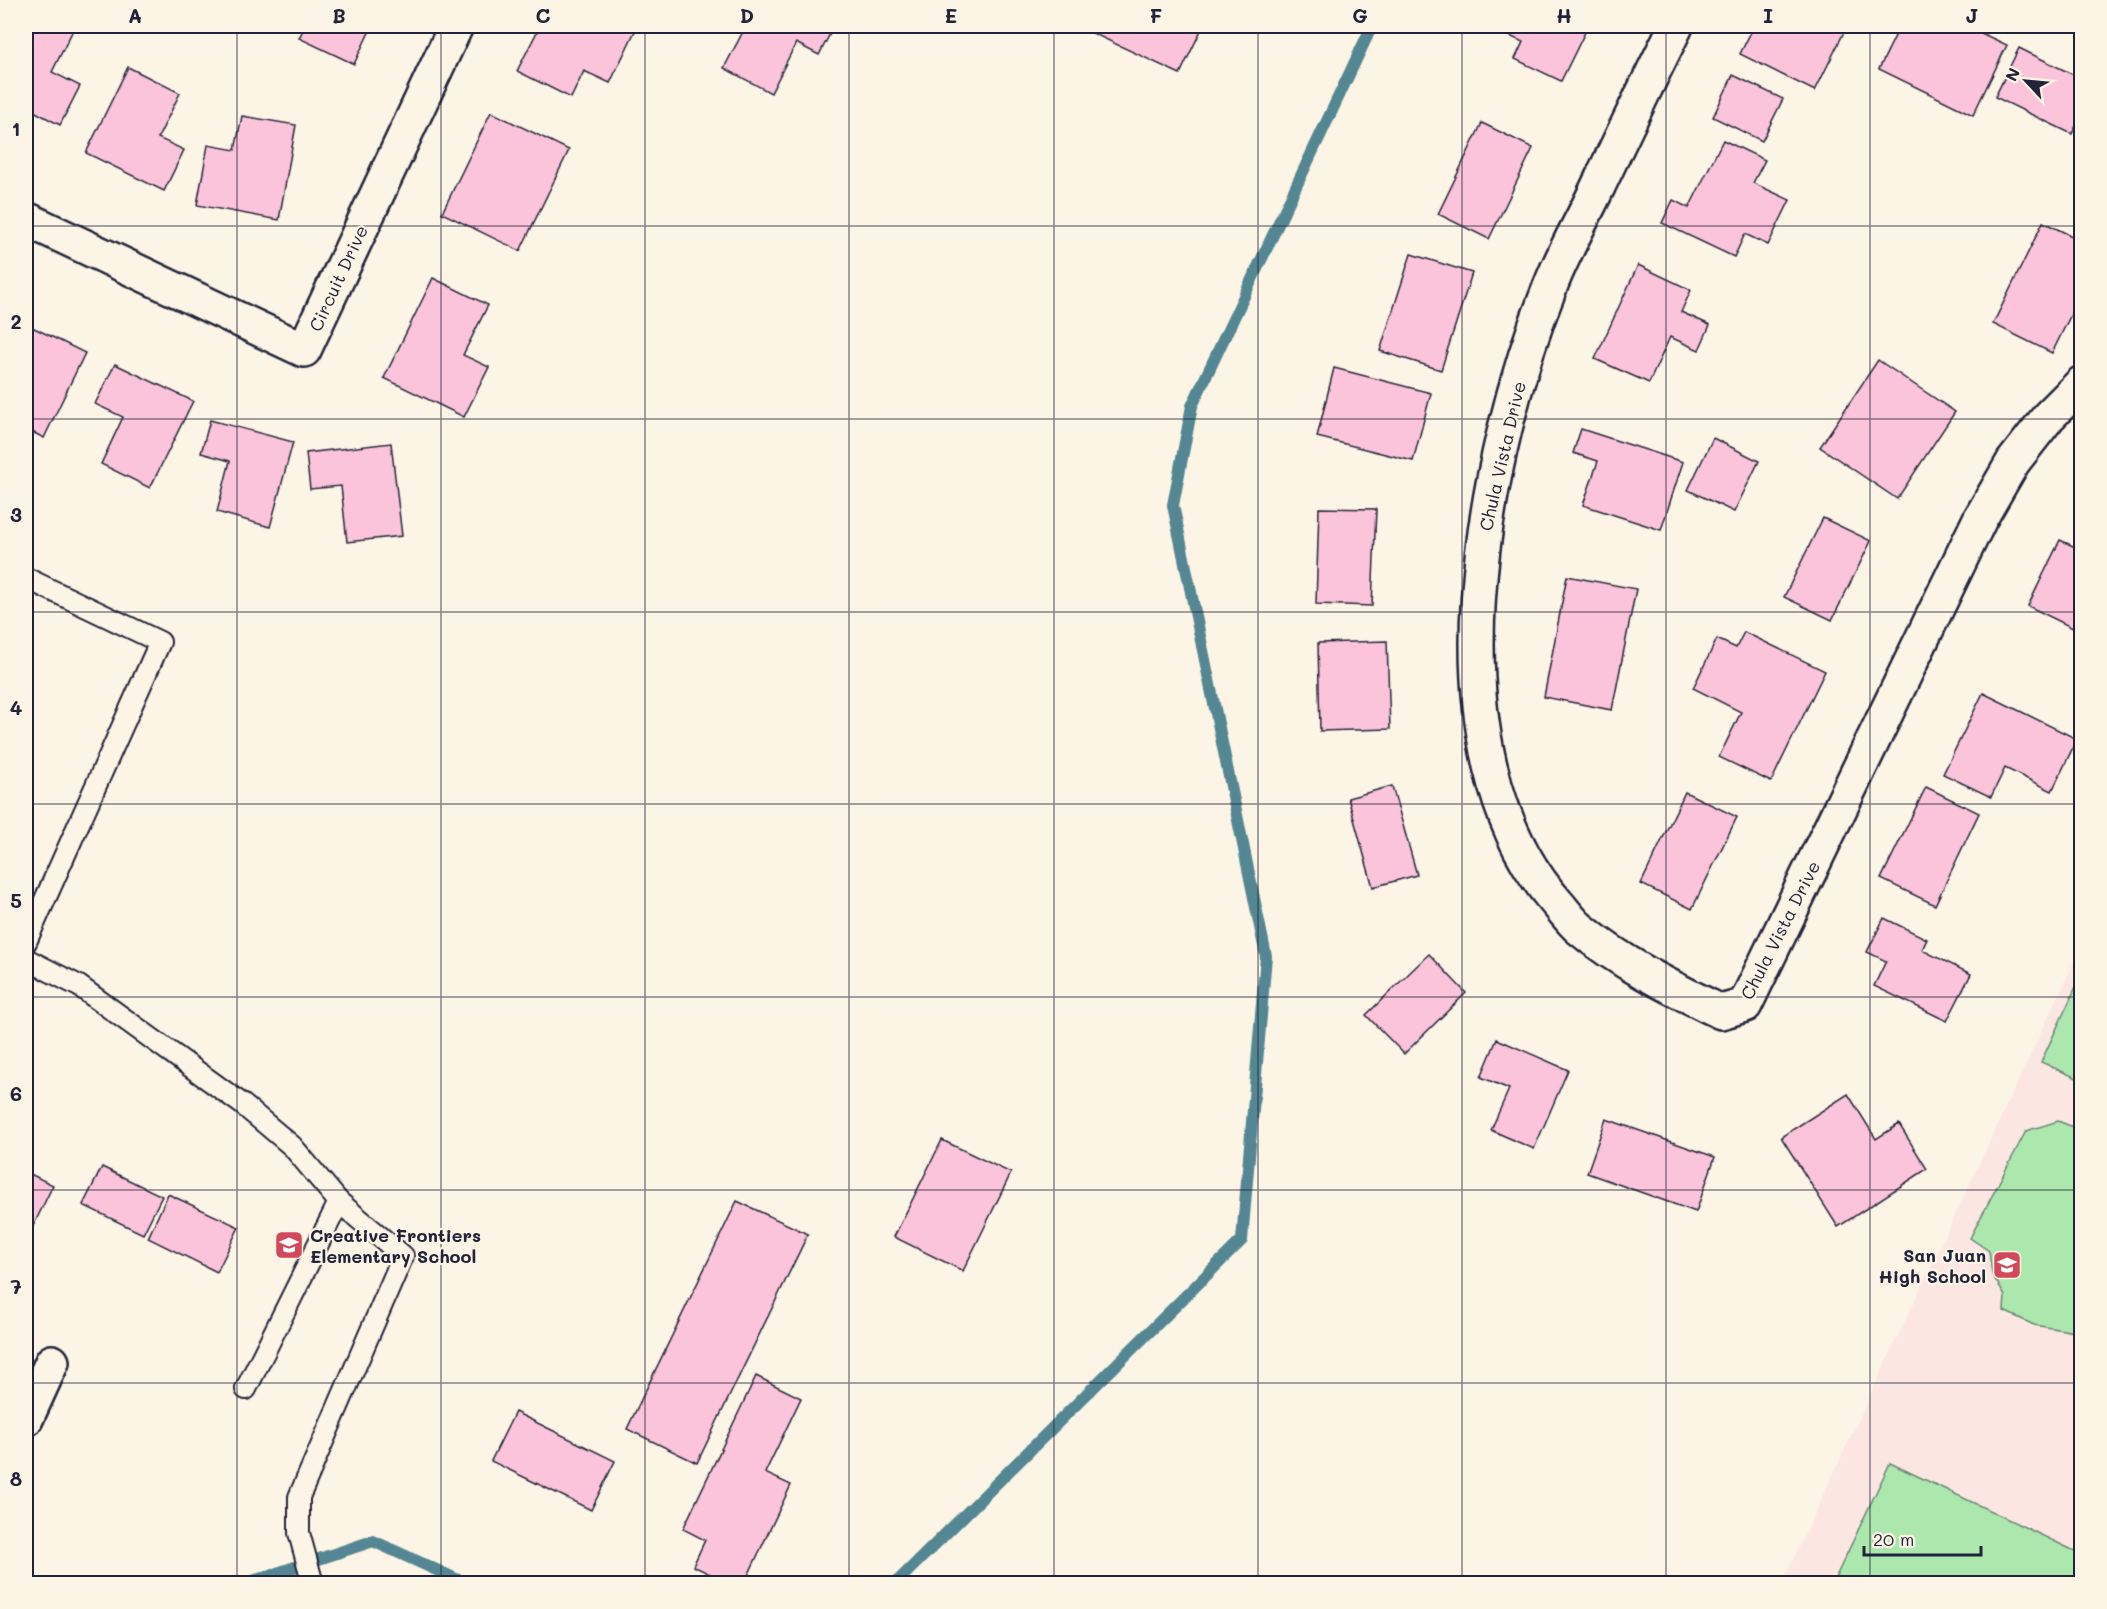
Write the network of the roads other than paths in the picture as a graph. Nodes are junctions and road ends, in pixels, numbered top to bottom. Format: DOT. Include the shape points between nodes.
graph roads {
  1 [pos="456,26"];
  2 [pos="1676,26"];
  3 [pos="26,219"];
  4 [pos="2082,383"];
  5 [pos="26,578"];
  6 [pos="26,942"];
  7 [pos="26,959"];
  8 [pos="339,1202"];
  9 [pos="52,1362"];
  10 [pos="246,1389"];
  11 [pos="26,1419"];
  12 [pos="313,1584"];
  1 -- 3 [label="street, Circuit Drive" via="304,350"];
  2 -- 4 [label="street, Chula Vista Drive" via="1552,280 1520,377 1483,537 1478,616 1480,694 1490,768 1508,828 1539,883 1578,928 1651,978 1721,1012 1745,1005 1980,519 2013,462 2049,416"];
  5 -- 6 [label="lane" via="160,642"];
  7 -- 8 [label="lane" via="80,986 242,1104 292,1146"];
  8 -- 10 [label="lane"];
  8 -- 12 [label="lane" via="403,1256 299,1497 300,1538"];
  9 -- 11 [label="street"];
}
